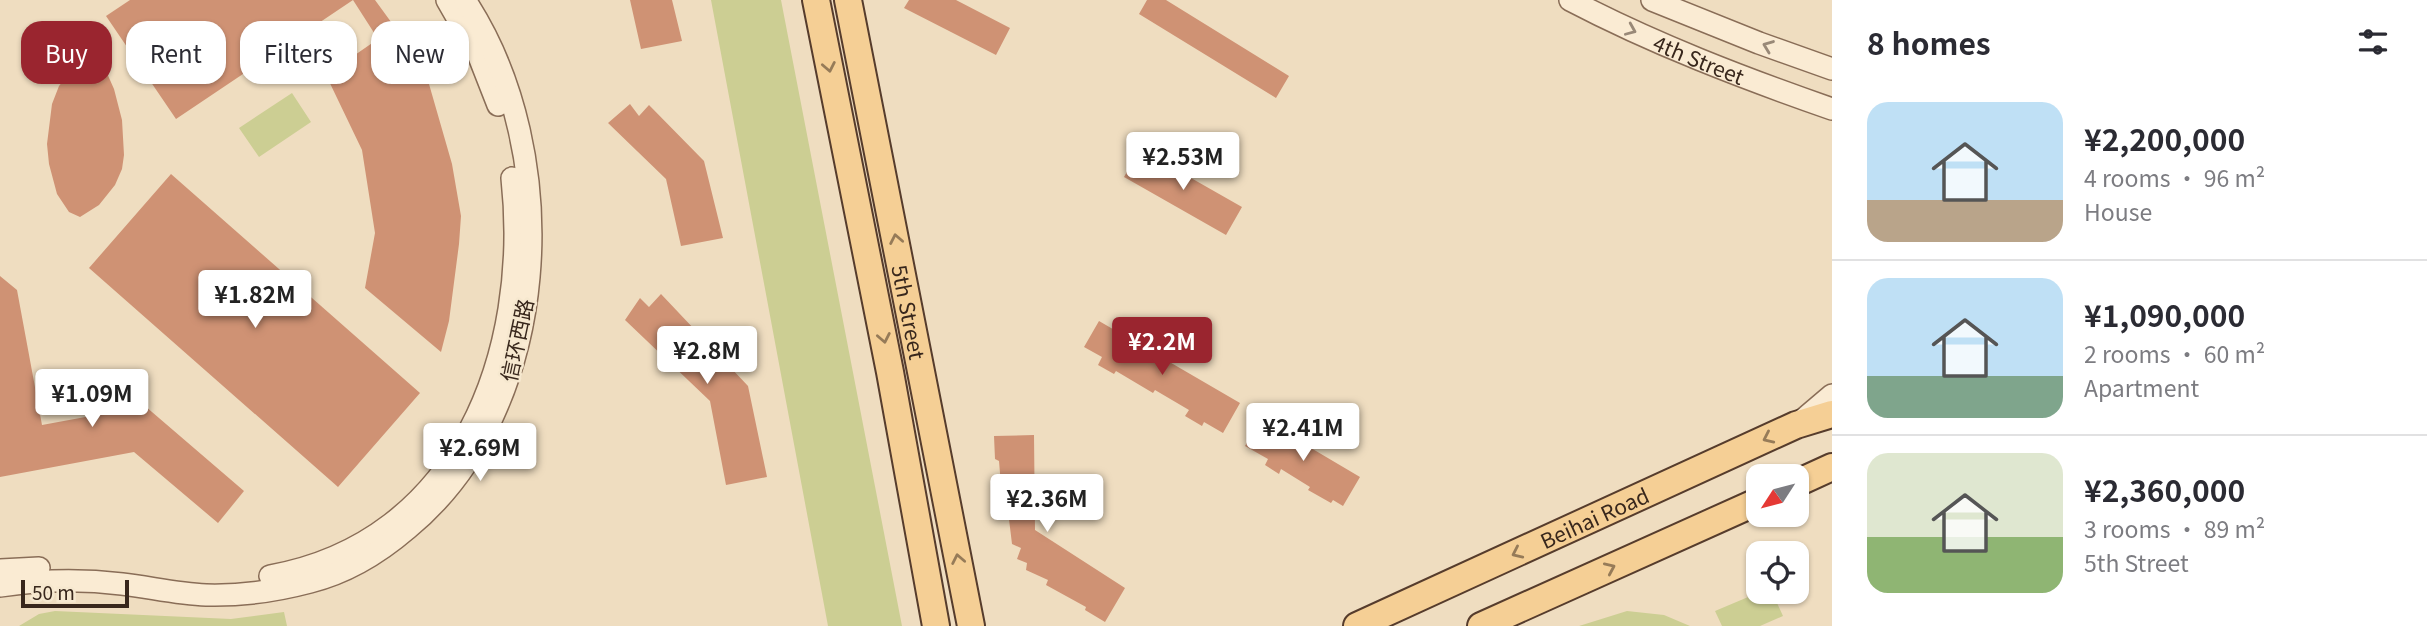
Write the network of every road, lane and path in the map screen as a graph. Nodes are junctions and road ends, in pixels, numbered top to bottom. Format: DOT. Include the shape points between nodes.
graph roads {
  1 [pos="447,0"];
  2 [pos="465,0"];
  3 [pos="816,0"];
  4 [pos="848,0"];
  5 [pos="1570,0"];
  6 [pos="1652,0"];
  7 [pos="1832,69"];
  8 [pos="1832,109"];
  9 [pos="1832,395"];
  10 [pos="1832,414"];
  11 [pos="1796,425"];
  12 [pos="1832,467"];
  13 [pos="1810,477"];
  14 [pos="1746,506"];
  15 [pos="0,570"];
  16 [pos="0,586"];
  17 [pos="936,626"];
  18 [pos="971,626"];
  19 [pos="1357,626"];
  20 [pos="1481,626"];
  1 -- 15 [label="street, 信环西路" via="478,54 498,105 511,170 515,243 511,298 498,361 480,411 447,469 378,534 339,556 281,574 225,581 74,568"];
  2 -- 16 [label="street, 信环西路" via="497,61 512,106 524,156 530,234 525,311 511,370 483,438 453,484 414,524 380,550 313,582 225,595 119,583"];
  3 -- 17 [label="main road, 5th Street, one-way"];
  18 -- 4 [label="main road, 5th Street, one-way"];
  5 -- 8 [label="street, 4th Street, one-way" via="1731,73"];
  7 -- 6 [label="street, 4th Street, one-way"];
  9 -- 11 [label="street"];
  10 -- 11 [label="main road, Beihai Road"];
  11 -- 19 [label="main road, Beihai Road, one-way"];
  12 -- 13 [label="main road"];
  20 -- 14 [label="main road, one-way"];
}
